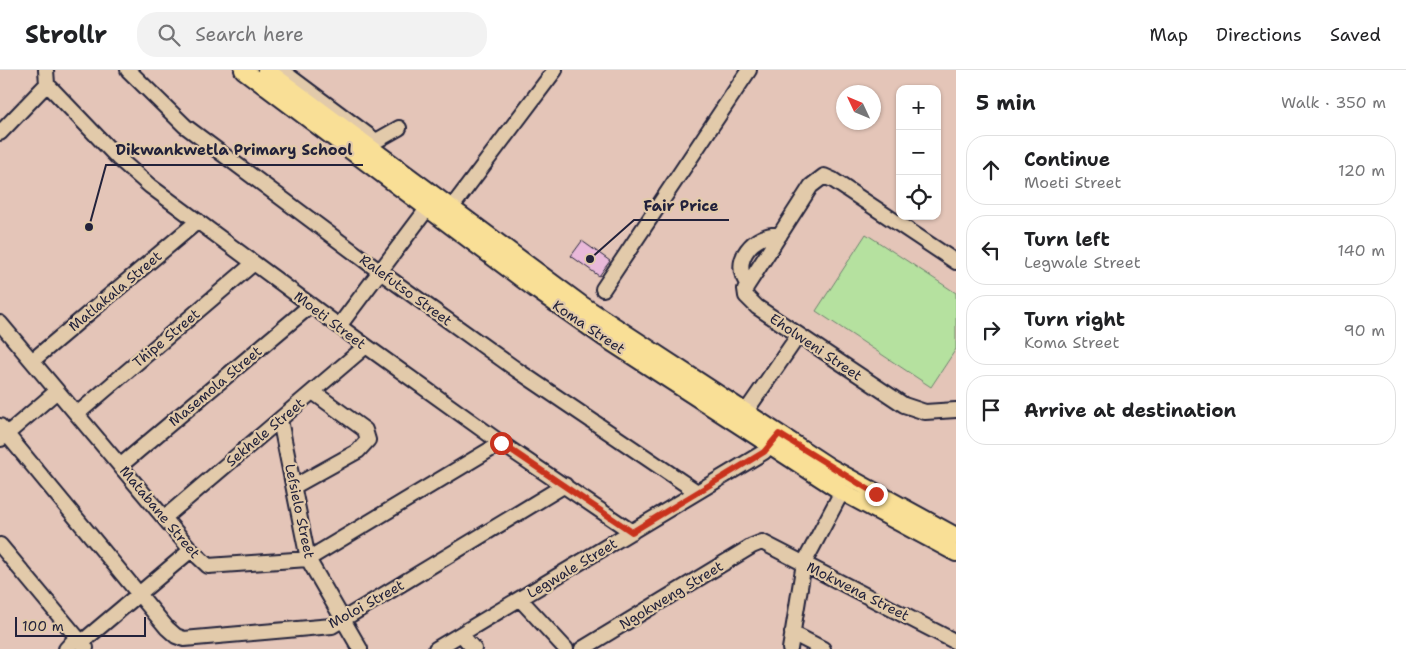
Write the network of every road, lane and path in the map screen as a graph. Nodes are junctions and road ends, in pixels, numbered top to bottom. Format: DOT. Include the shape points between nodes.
graph roads {
  1 [pos="46,70"];
  2 [pos="128,70"];
  3 [pos="242,70"];
  4 [pos="266,70"];
  5 [pos="282,70"];
  6 [pos="555,70"];
  7 [pos="749,70"];
  8 [pos="47,84"];
  9 [pos="399,128"];
  10 [pos="0,134"];
  11 [pos="431,203"];
  12 [pos="447,214"];
  13 [pos="198,221"];
  14 [pos="956,262"];
  15 [pos="254,263"];
  16 [pos="380,271"];
  17 [pos="603,289"];
  18 [pos="311,305"];
  19 [pos="0,323"];
  20 [pos="338,326"];
  21 [pos="798,336"];
  22 [pos="366,346"];
  23 [pos="32,361"];
  24 [pos="57,391"];
  25 [pos="313,392"];
  26 [pos="956,410"];
  27 [pos="77,414"];
  28 [pos="741,418"];
  29 [pos="280,420"];
  30 [pos="2,433"];
  31 [pos="774,440"];
  32 [pos="501,443"];
  33 [pos="120,466"];
  34 [pos="294,486"];
  35 [pos="565,486"];
  36 [pos="845,486"];
  37 [pos="697,492"];
  38 [pos="164,518"];
  39 [pos="632,532"];
  40 [pos="956,536"];
  41 [pos="760,542"];
  42 [pos="0,545"];
  43 [pos="191,550"];
  44 [pos="956,553"];
  45 [pos="308,559"];
  46 [pos="804,563"];
  47 [pos="138,594"];
  48 [pos="520,599"];
  49 [pos="343,619"];
  50 [pos="792,633"];
  51 [pos="461,634"];
  52 [pos="956,642"];
  53 [pos="82,643"];
  54 [pos="66,649"];
  55 [pos="360,649"];
  56 [pos="436,649"];
  57 [pos="474,649"];
  58 [pos="566,649"];
  59 [pos="582,649"];
  60 [pos="790,649"];
  61 [pos="823,649"];
  1 -- 8 [label="street"];
  2 -- 16 [label="street, Ralefutso Street" via="185,126"];
  3 -- 11 [label="main road, Koma Street"];
  4 -- 11 [label="main road, Koma Street"];
  5 -- 9 [label="street" via="376,141"];
  6 -- 12 [label="street"];
  7 -- 17 [label="street"];
  8 -- 10 [label="street"];
  8 -- 13 [label="street, Moeti Street" via="132,171"];
  11 -- 12 [label="main road, Koma Street"];
  11 -- 16 [label="street"];
  12 -- 28 [label="main road, Koma Street" via="577,319"];
  13 -- 15 [label="street, Moeti Street"];
  13 -- 23 [label="street, Matlakala Street"];
  14 -- 21 [label="street, Eholweni Street" via="824,176 811,186 745,289 751,302"];
  15 -- 18 [label="street, Moeti Street"];
  15 -- 27 [label="street, Thipe Street"];
  16 -- 20 [label="street"];
  16 -- 37 [label="street, Ralefutso Street" via="517,370"];
  18 -- 20 [label="street, Moeti Street"];
  18 -- 33 [label="street, Masemola Street"];
  19 -- 23 [label="street, Matabane Street"];
  20 -- 22 [label="street, Moeti Street"];
  21 -- 26 [label="street, Eholweni Street" via="912,409 925,412"];
  21 -- 28 [label="street"];
  22 -- 25 [label="street, Sekhele Street"];
  22 -- 32 [label="street, Moeti Street"];
  23 -- 24 [label="street, Matabane Street"];
  24 -- 27 [label="street, Matabane Street"];
  24 -- 30 [label="street"];
  25 -- 29 [label="street, Sekhele Street"];
  25 -- 34 [label="street" via="365,430 368,440 358,450"];
  27 -- 33 [label="street, Matabane Street"];
  28 -- 31 [label="main road, Koma Street"];
  29 -- 34 [label="street, Lefsielo Street"];
  29 -- 38 [label="street, Sekhele Street"];
  30 -- 47 [label="street, Moloi Street"];
  31 -- 36 [label="main road, Koma Street"];
  31 -- 37 [label="street, Legwale Street"];
  32 -- 35 [label="street, Moeti Street"];
  32 -- 45 [label="street, Matabane Street"];
  33 -- 38 [label="street, Matabane Street"];
  34 -- 45 [label="street, Lefsielo Street"];
  35 -- 39 [label="street, Moeti Street"];
  35 -- 49 [label="street, Moloi Street"];
  36 -- 40 [label="main road, Koma Street"];
  36 -- 44 [label="main road, Koma Street"];
  36 -- 46 [label="street"];
  37 -- 39 [label="street, Legwale Street"];
  38 -- 43 [label="street, Matabane Street"];
  39 -- 48 [label="street, Legwale Street"];
  41 -- 46 [label="street, Mokwena Street"];
  41 -- 59 [label="street, Ngokweng Street"];
  42 -- 53 [label="street"];
  43 -- 45 [label="street, Matabane Street" via="203,563 213,567"];
  43 -- 47 [label="street"];
  45 -- 49 [label="street, Lefsielo Street"];
  46 -- 50 [label="street"];
  46 -- 52 [label="street, Mokwena Street"];
  47 -- 49 [label="street, Moloi Street" via="172,634 184,638 326,628"];
  47 -- 53 [label="street"];
  48 -- 51 [label="street, Legwale Street"];
  48 -- 58 [label="street"];
  49 -- 55 [label="street, Lefsielo Street"];
  50 -- 60 [label="street"];
  50 -- 61 [label="street"];
  51 -- 56 [label="street, Legwale Street"];
  51 -- 57 [label="street"];
  53 -- 54 [label="street"];
}
